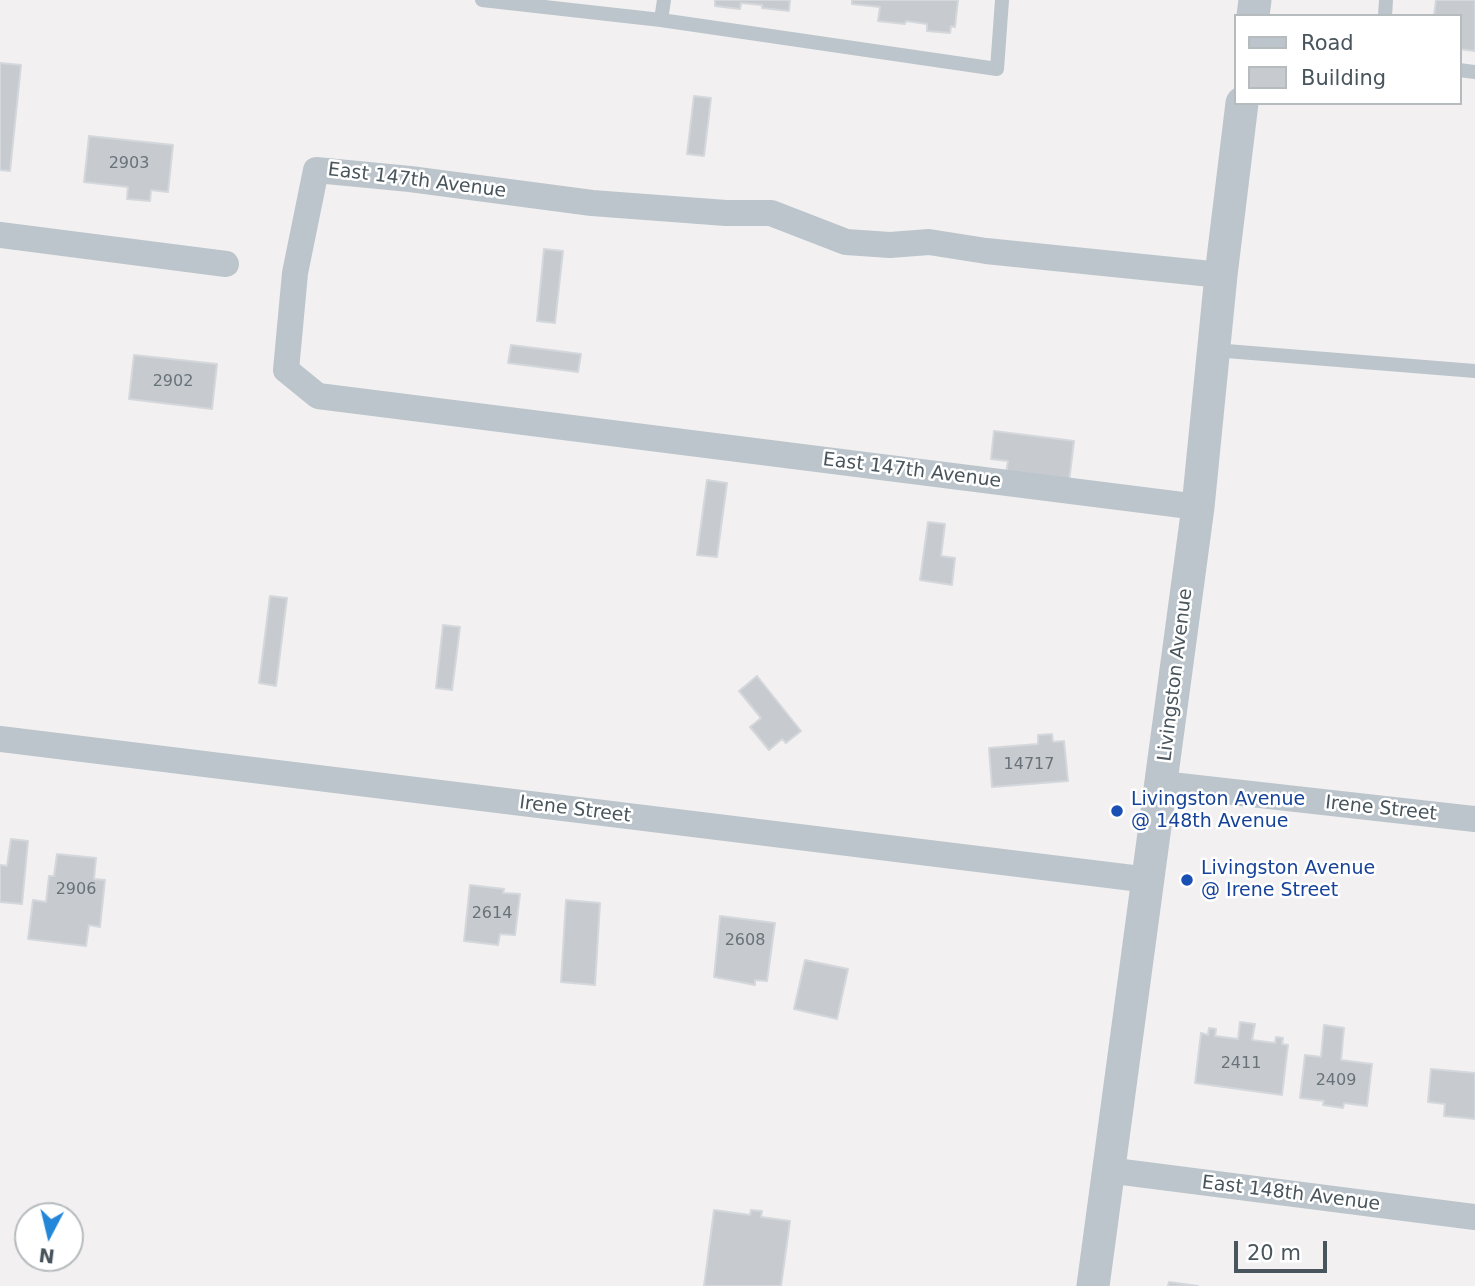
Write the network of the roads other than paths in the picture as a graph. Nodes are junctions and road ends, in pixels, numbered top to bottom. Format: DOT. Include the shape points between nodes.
graph roads {
  1 [pos="482,0"];
  2 [pos="664,0"];
  3 [pos="1002,0"];
  4 [pos="661,20"];
  5 [pos="1242,105"];
  6 [pos="0,234"];
  7 [pos="226,264"];
  8 [pos="1221,275"];
  9 [pos="1214,349"];
  10 [pos="1475,371"];
  11 [pos="1198,508"];
  12 [pos="0,739"];
  13 [pos="1162,785"];
  14 [pos="1475,819"];
  15 [pos="1149,880"];
  16 [pos="1107,1170"];
  17 [pos="1475,1217"];
  18 [pos="1093,1286"];
  1 -- 4 [label="lane"];
  2 -- 4 [label="lane"];
  3 -- 4 [label="lane" via="997,69"];
  5 -- 8 [label="street, Livingston Avenue"];
  6 -- 7 [label="street"];
  8 -- 9 [label="street, Livingston Avenue"];
  8 -- 11 [label="street, East 147th Avenue" via="929,242 846,242 771,213 592,202 316,170 295,273 286,370 318,396"];
  9 -- 10 [label="lane"];
  9 -- 11 [label="street, Livingston Avenue"];
  11 -- 13 [label="street, Livingston Avenue"];
  12 -- 15 [label="street, Irene Street"];
  13 -- 14 [label="street, Irene Street"];
  13 -- 15 [label="street, Livingston Avenue"];
  15 -- 16 [label="street, Livingston Avenue"];
  16 -- 17 [label="street, East 148th Avenue"];
  16 -- 18 [label="street, Livingston Avenue"];
}
